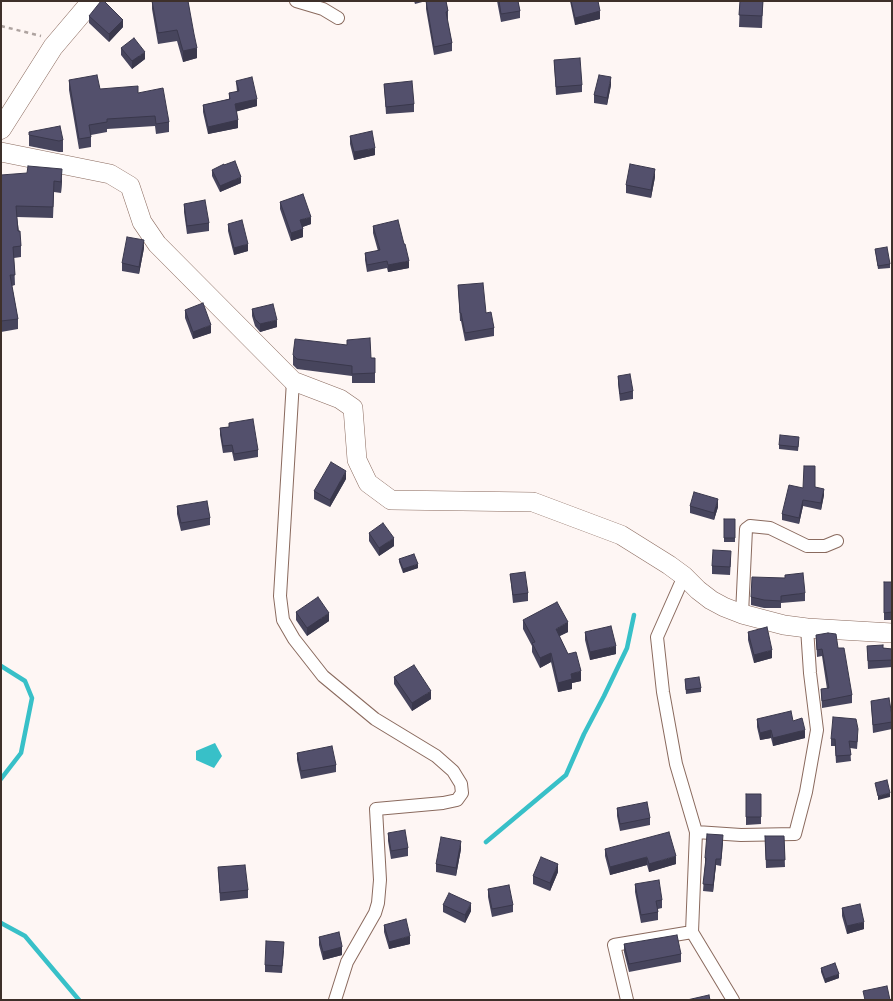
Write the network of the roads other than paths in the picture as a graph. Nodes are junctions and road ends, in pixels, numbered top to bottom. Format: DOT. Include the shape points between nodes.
graph roads {
  1 [pos="92,1"];
  2 [pos="296,1"];
  3 [pos="338,18"];
  4 [pos="1,129"];
  5 [pos="1,152"];
  6 [pos="293,381"];
  7 [pos="837,541"];
  8 [pos="684,576"];
  9 [pos="742,614"];
  10 [pos="807,628"];
  11 [pos="892,633"];
  12 [pos="696,832"];
  13 [pos="692,932"];
  14 [pos="335,1000"];
  15 [pos="627,1000"];
  16 [pos="733,1000"];
  1 -- 4 [label="main road" via="53,47"];
  2 -- 3 [label="street" via="323,9"];
  5 -- 6 [label="main road" via="110,174 130,186 142,222 157,244"];
  6 -- 8 [label="main road" via="340,399 353,408 356,460 368,484 391,500 533,502 621,535"];
  6 -- 14 [label="street" via="280,596 283,620 323,676 375,719 436,756 453,771 462,793 457,800 443,803 376,809 378,903 347,962"];
  7 -- 9 [label="street" via="825,546 807,546 770,528 750,526 746,529"];
  8 -- 9 [label="main road" via="711,600"];
  8 -- 12 [label="street" via="657,637 662,692 676,764"];
  9 -- 10 [label="main road"];
  10 -- 11 [label="main road"];
  10 -- 12 [label="street" via="817,730 795,834"];
  12 -- 13 [label="street"];
  13 -- 15 [label="street" via="614,945"];
  13 -- 16 [label="street"];
}
